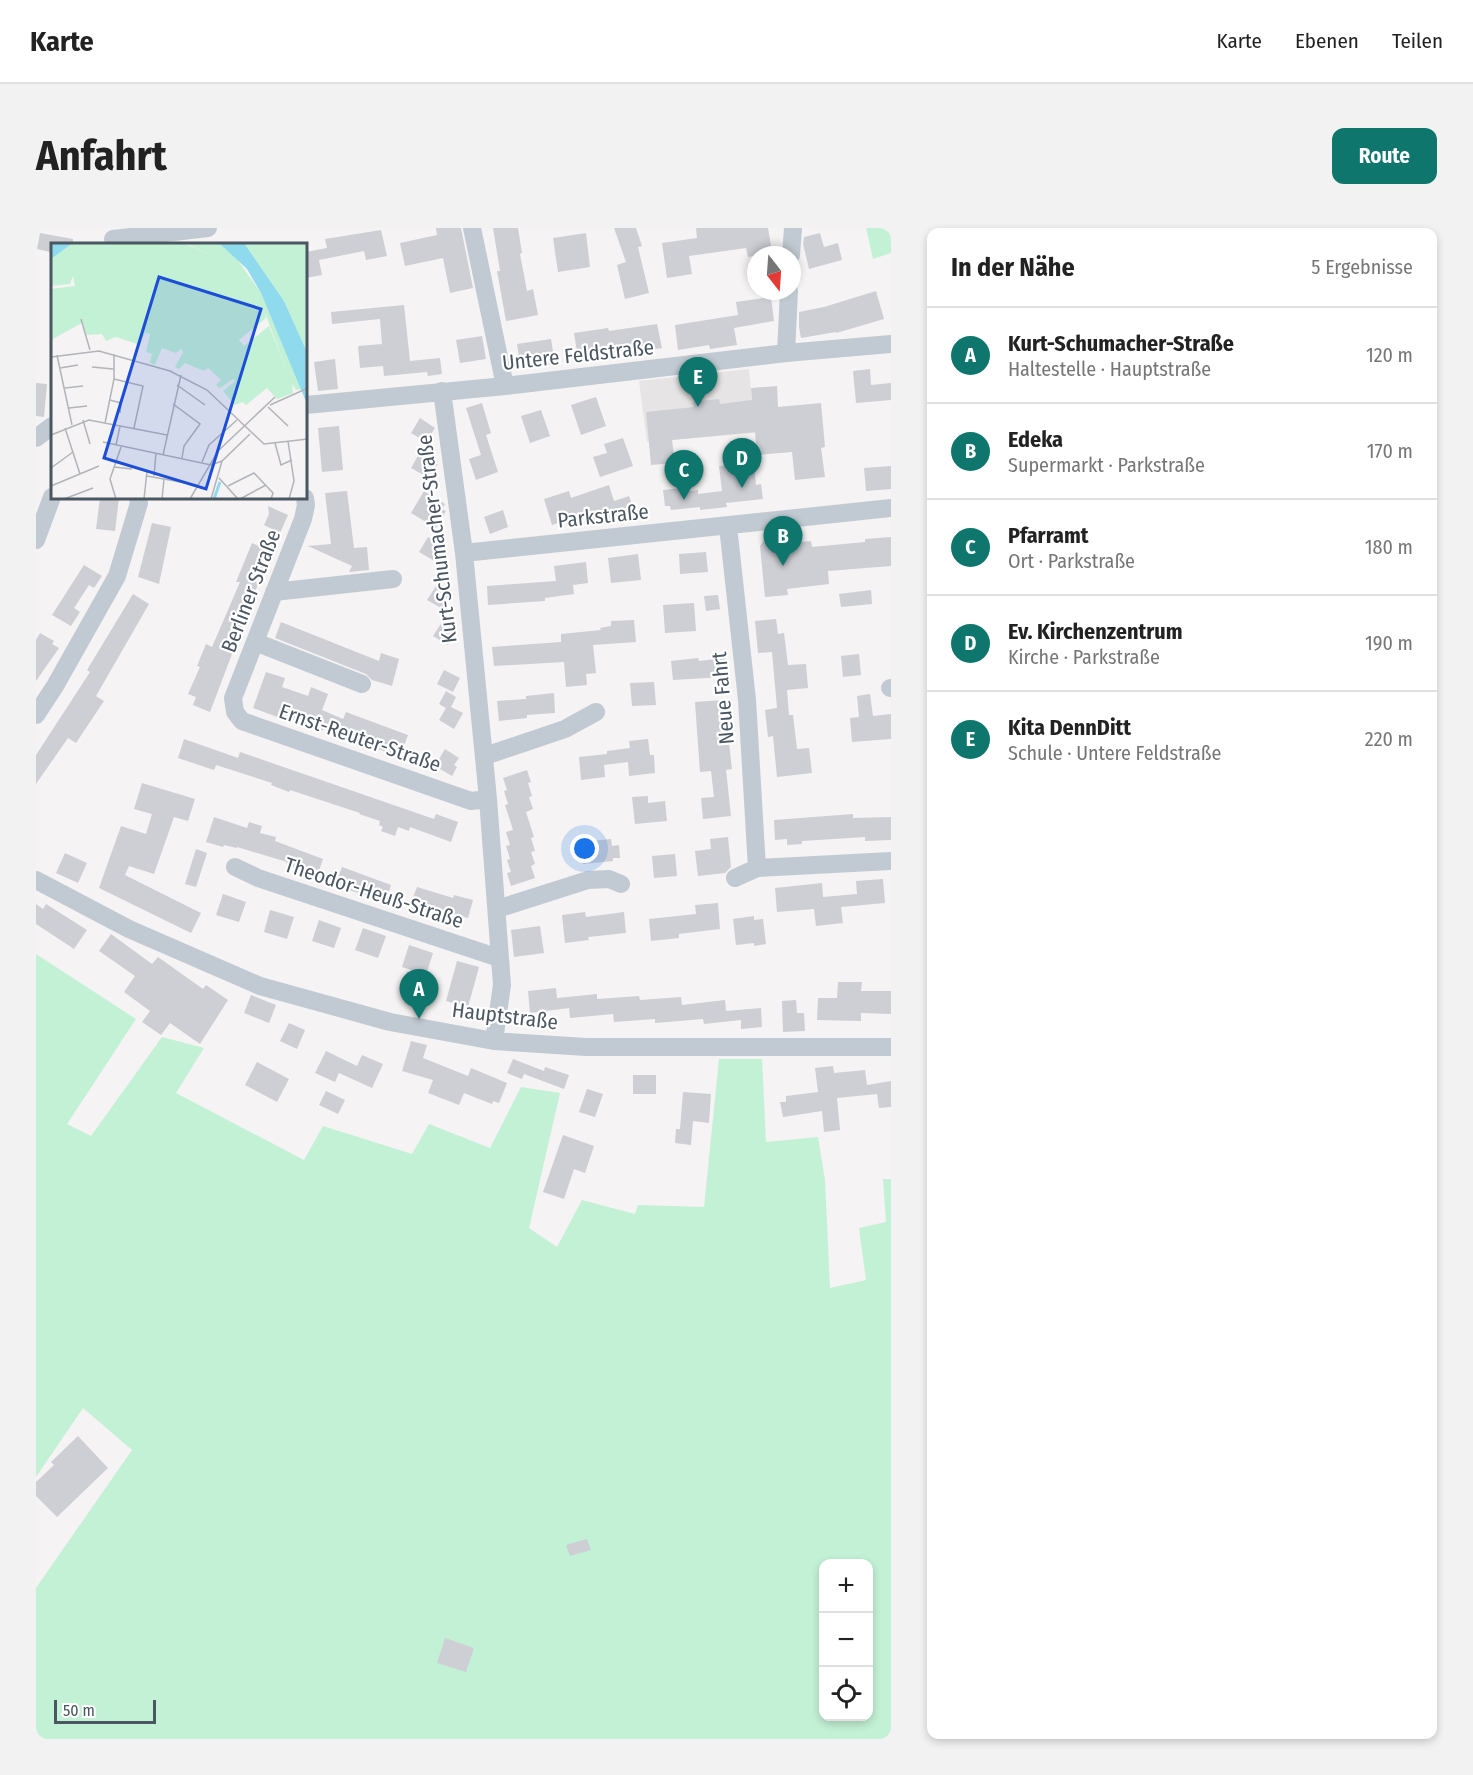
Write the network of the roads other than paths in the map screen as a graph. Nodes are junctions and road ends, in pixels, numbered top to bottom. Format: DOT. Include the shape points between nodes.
graph roads {
  1 [pos="208,228"];
  2 [pos="472,228"];
  3 [pos="793,228"];
  4 [pos="113,237"];
  5 [pos="792,246"];
  6 [pos="789,300"];
  7 [pos="891,344"];
  8 [pos="786,353"];
  9 [pos="505,386"];
  10 [pos="442,391"];
  11 [pos="308,405"];
  12 [pos="51,427"];
  13 [pos="36,438"];
  14 [pos="51,500"];
  15 [pos="138,500"];
  16 [pos="305,500"];
  17 [pos="891,508"];
  18 [pos="728,526"];
  19 [pos="36,540"];
  20 [pos="464,553"];
  21 [pos="393,579"];
  22 [pos="274,592"];
  23 [pos="255,642"];
  24 [pos="362,684"];
  25 [pos="233,698"];
  26 [pos="596,712"];
  27 [pos="36,715"];
  28 [pos="484,756"];
  29 [pos="489,799"];
  30 [pos="891,861"];
  31 [pos="235,867"];
  32 [pos="757,867"];
  33 [pos="735,878"];
  34 [pos="36,880"];
  35 [pos="621,884"];
  36 [pos="497,909"];
  37 [pos="499,958"];
  38 [pos="494,1041"];
  39 [pos="891,1047"];
  1 -- 4 [label="street"];
  2 -- 9 [label="street"];
  3 -- 5 [label="street"];
  6 -- 8 [label="street"];
  7 -- 8 [label="street, Untere Feldstraße"];
  8 -- 9 [label="street, Untere Feldstraße"];
  9 -- 10 [label="street, Untere Feldstraße"];
  10 -- 11 [label="street, Untere Feldstraße"];
  10 -- 20 [label="street, Kurt-Schumacher-Straße"];
  12 -- 13 [label="street"];
  14 -- 19 [label="street"];
  15 -- 27 [label="street" via="117,576"];
  16 -- 22 [label="street, Berliner Straße" via="303,519"];
  17 -- 18 [label="street, Parkstraße"];
  18 -- 20 [label="street, Parkstraße"];
  18 -- 32 [label="street, Neue Fahrt" via="747,700"];
  20 -- 28 [label="street, Kurt-Schumacher-Straße"];
  21 -- 22 [label="street"];
  22 -- 23 [label="street, Berliner Straße"];
  23 -- 24 [label="street"];
  23 -- 25 [label="street, Berliner Straße"];
  25 -- 29 [label="street, Ernst-Reuter-Straße" via="235,712 242,721 471,801"];
  26 -- 28 [label="street" via="565,729"];
  28 -- 29 [label="street, Kurt-Schumacher-Straße"];
  29 -- 36 [label="street, Kurt-Schumacher-Straße"];
  30 -- 32 [label="street"];
  31 -- 37 [label="street, Theodor-Heuß-Straße"];
  32 -- 33 [label="street"];
  34 -- 38 [label="street, Hauptstraße" via="129,929 260,986 390,1022"];
  35 -- 36 [label="street" via="609,879 588,880"];
  36 -- 37 [label="street, Kurt-Schumacher-Straße"];
  37 -- 38 [label="street, Kurt-Schumacher-Straße" via="502,985"];
  38 -- 39 [label="street, Hauptstraße" via="586,1047"];
}
